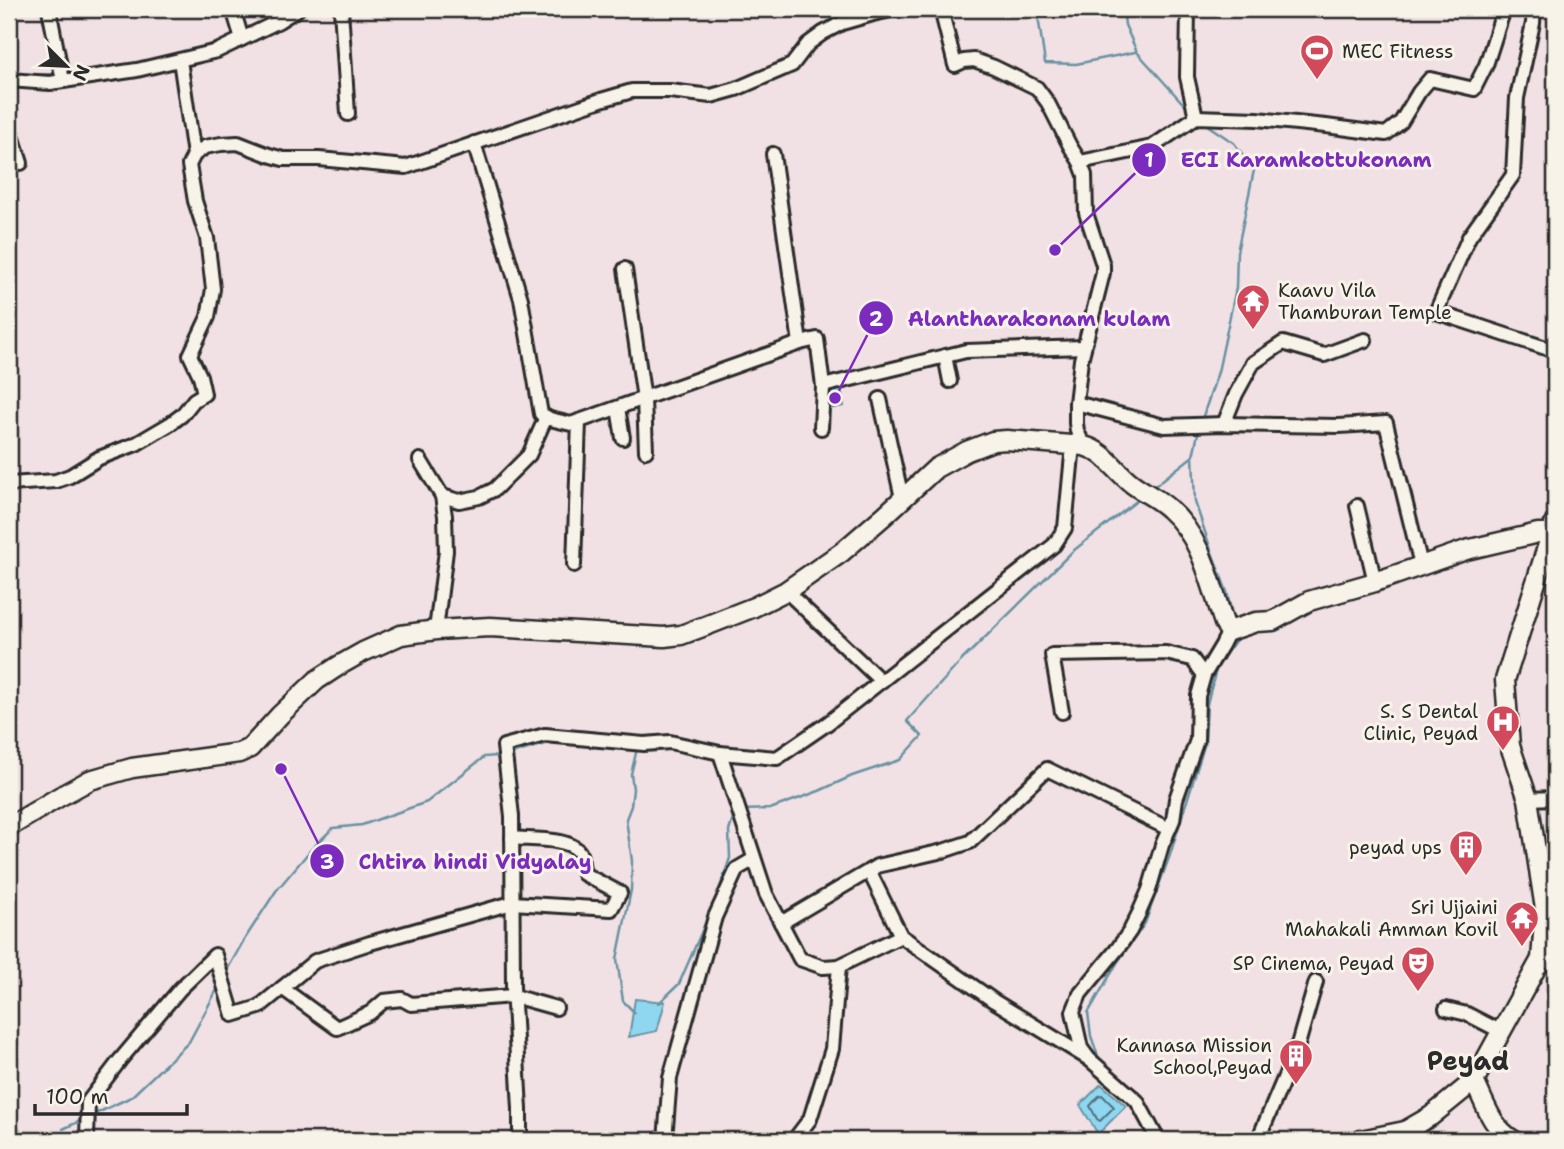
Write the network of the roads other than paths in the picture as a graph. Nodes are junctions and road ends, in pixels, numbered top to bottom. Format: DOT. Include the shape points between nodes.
graph roads {
  1 [pos="49,9"];
  2 [pos="233,9"];
  3 [pos="298,9"];
  4 [pos="341,9"];
  5 [pos="896,9"];
  6 [pos="941,9"];
  7 [pos="1188,9"];
  8 [pos="1504,9"];
  9 [pos="1534,9"];
  10 [pos="242,39"];
  11 [pos="180,60"];
  12 [pos="9,80"];
  13 [pos="63,81"];
  14 [pos="348,114"];
  15 [pos="1196,117"];
  16 [pos="9,126"];
  17 [pos="474,143"];
  18 [pos="773,154"];
  19 [pos="194,155"];
  20 [pos="1080,162"];
  21 [pos="21,163"];
  22 [pos="625,269"];
  23 [pos="1365,340"];
  24 [pos="800,343"];
  25 [pos="1084,347"];
  26 [pos="1555,351"];
  27 [pos="946,356"];
  28 [pos="950,381"];
  29 [pos="823,386"];
  30 [pos="643,399"];
  31 [pos="880,399"];
  32 [pos="1076,403"];
  33 [pos="618,408"];
  34 [pos="546,417"];
  35 [pos="579,421"];
  36 [pos="1224,424"];
  37 [pos="821,428"];
  38 [pos="622,438"];
  39 [pos="1079,445"];
  40 [pos="646,451"];
  41 [pos="420,460"];
  42 [pos="9,484"];
  43 [pos="442,496"];
  44 [pos="902,498"];
  45 [pos="1357,506"];
  46 [pos="1554,527"];
  47 [pos="574,565"];
  48 [pos="1421,565"];
  49 [pos="1375,582"];
  50 [pos="786,591"];
  51 [pos="436,630"];
  52 [pos="1229,631"];
  53 [pos="1204,675"];
  54 [pos="881,681"];
  55 [pos="1062,712"];
  56 [pos="720,753"];
  57 [pos="1555,798"];
  58 [pos="1528,799"];
  59 [pos="9,827"];
  60 [pos="1169,829"];
  61 [pos="512,838"];
  62 [pos="754,859"];
  63 [pos="869,871"];
  64 [pos="512,904"];
  65 [pos="781,923"];
  66 [pos="901,936"];
  67 [pos="1548,962"];
  68 [pos="839,965"];
  69 [pos="1316,982"];
  70 [pos="282,988"];
  71 [pos="513,996"];
  72 [pos="556,1008"];
  73 [pos="1446,1009"];
  74 [pos="1502,1032"];
  75 [pos="1089,1059"];
  76 [pos="1474,1081"];
  77 [pos="1406,1136"];
  78 [pos="87,1140"];
  79 [pos="520,1140"];
  80 [pos="665,1140"];
  81 [pos="794,1140"];
  82 [pos="1158,1140"];
  83 [pos="1258,1140"];
  84 [pos="1360,1140"];
  85 [pos="1513,1140"];
  1 -- 13 [label="street"];
  2 -- 10 [label="street"];
  3 -- 10 [label="street"];
  4 -- 14 [label="street"];
  5 -- 17 [label="street" via="842,23 808,44 792,65 736,89 711,96 632,91"];
  6 -- 20 [label="street" via="955,65 974,61 1037,88"];
  7 -- 15 [label="street" via="1187,77"];
  8 -- 15 [label="street" via="1474,89 1430,79 1401,122 1385,134"];
  9 -- 26 [label="street" via="1517,98 1513,175 1469,237 1436,312"];
  10 -- 11 [label="street"];
  11 -- 13 [label="street"];
  11 -- 19 [label="street"];
  12 -- 13 [label="street"];
  15 -- 20 [label="street" via="1152,147"];
  16 -- 21 [label="street"];
  17 -- 19 [label="street" via="406,167 283,159 238,143 205,147"];
  17 -- 34 [label="street" via="521,299 541,414"];
  18 -- 24 [label="street"];
  19 -- 42 [label="street" via="190,178 214,289 208,317 190,355 204,394 170,424 70,476"];
  20 -- 25 [label="street" via="1086,213 1103,265"];
  22 -- 30 [label="street"];
  23 -- 36 [label="street" via="1324,355 1283,344 1253,363"];
  24 -- 29 [label="street" via="817,339"];
  24 -- 30 [label="street"];
  25 -- 27 [label="street" via="965,351"];
  25 -- 32 [label="street"];
  27 -- 28 [label="street"];
  27 -- 29 [label="street"];
  29 -- 37 [label="street"];
  30 -- 33 [label="street"];
  30 -- 40 [label="street"];
  31 -- 44 [label="street"];
  32 -- 36 [label="street" via="1164,426"];
  32 -- 39 [label="street"];
  33 -- 35 [label="street"];
  33 -- 38 [label="street"];
  34 -- 35 [label="street" via="571,424"];
  34 -- 43 [label="street" via="529,455 495,489 459,501"];
  35 -- 47 [label="street"];
  36 -- 48 [label="street" via="1386,423"];
  39 -- 44 [label="street" via="993,442 936,468"];
  39 -- 52 [label="street" via="1104,455 1185,526 1199,547"];
  39 -- 54 [label="street" via="1065,528 1054,545"];
  41 -- 43 [label="street"];
  43 -- 51 [label="street" via="446,551"];
  44 -- 50 [label="street" via="842,552"];
  45 -- 49 [label="street"];
  46 -- 48 [label="street"];
  46 -- 58 [label="street" via="1505,680 1510,746"];
  48 -- 49 [label="street"];
  49 -- 52 [label="street" via="1309,601 1273,621"];
  50 -- 51 [label="street" via="708,625 664,637 490,627"];
  50 -- 54 [label="street"];
  51 -- 59 [label="street" via="401,635 340,664 317,680 250,748 97,778"];
  52 -- 53 [label="street"];
  53 -- 55 [label="street" via="1192,659 1166,653 1052,655"];
  53 -- 60 [label="street" via="1198,696 1197,740"];
  54 -- 56 [label="street" via="776,758"];
  56 -- 61 [label="street" via="670,742 545,735 504,746"];
  56 -- 62 [label="street"];
  57 -- 58 [label="street"];
  58 -- 67 [label="street"];
  60 -- 63 [label="street" via="1047,769 970,842"];
  60 -- 75 [label="street" via="1139,913 1075,1003 1078,1037"];
  61 -- 64 [label="street"];
  61 -- 64 [label="street" via="571,845 580,853 584,874 620,893 611,909"];
  62 -- 65 [label="street"];
  62 -- 80 [label="street" via="737,869 715,917 670,1078"];
  63 -- 65 [label="street"];
  63 -- 66 [label="street"];
  64 -- 70 [label="street" via="315,961"];
  64 -- 71 [label="street"];
  65 -- 68 [label="street" via="800,959 823,967"];
  66 -- 68 [label="street"];
  66 -- 75 [label="street"];
  67 -- 74 [label="street"];
  68 -- 81 [label="street" via="832,1049 810,1119"];
  69 -- 83 [label="street" via="1297,1048"];
  70 -- 71 [label="street" via="337,1028 384,1001 402,999 411,1004"];
  70 -- 78 [label="street" via="259,1007 233,1015 215,955 180,989 88,1102"];
  71 -- 72 [label="street"];
  71 -- 79 [label="street"];
  73 -- 74 [label="street"];
  74 -- 76 [label="street"];
  75 -- 82 [label="street" via="1137,1101"];
  76 -- 77 [label="street"];
  76 -- 85 [label="street" via="1492,1121"];
  77 -- 84 [label="street"];
}
